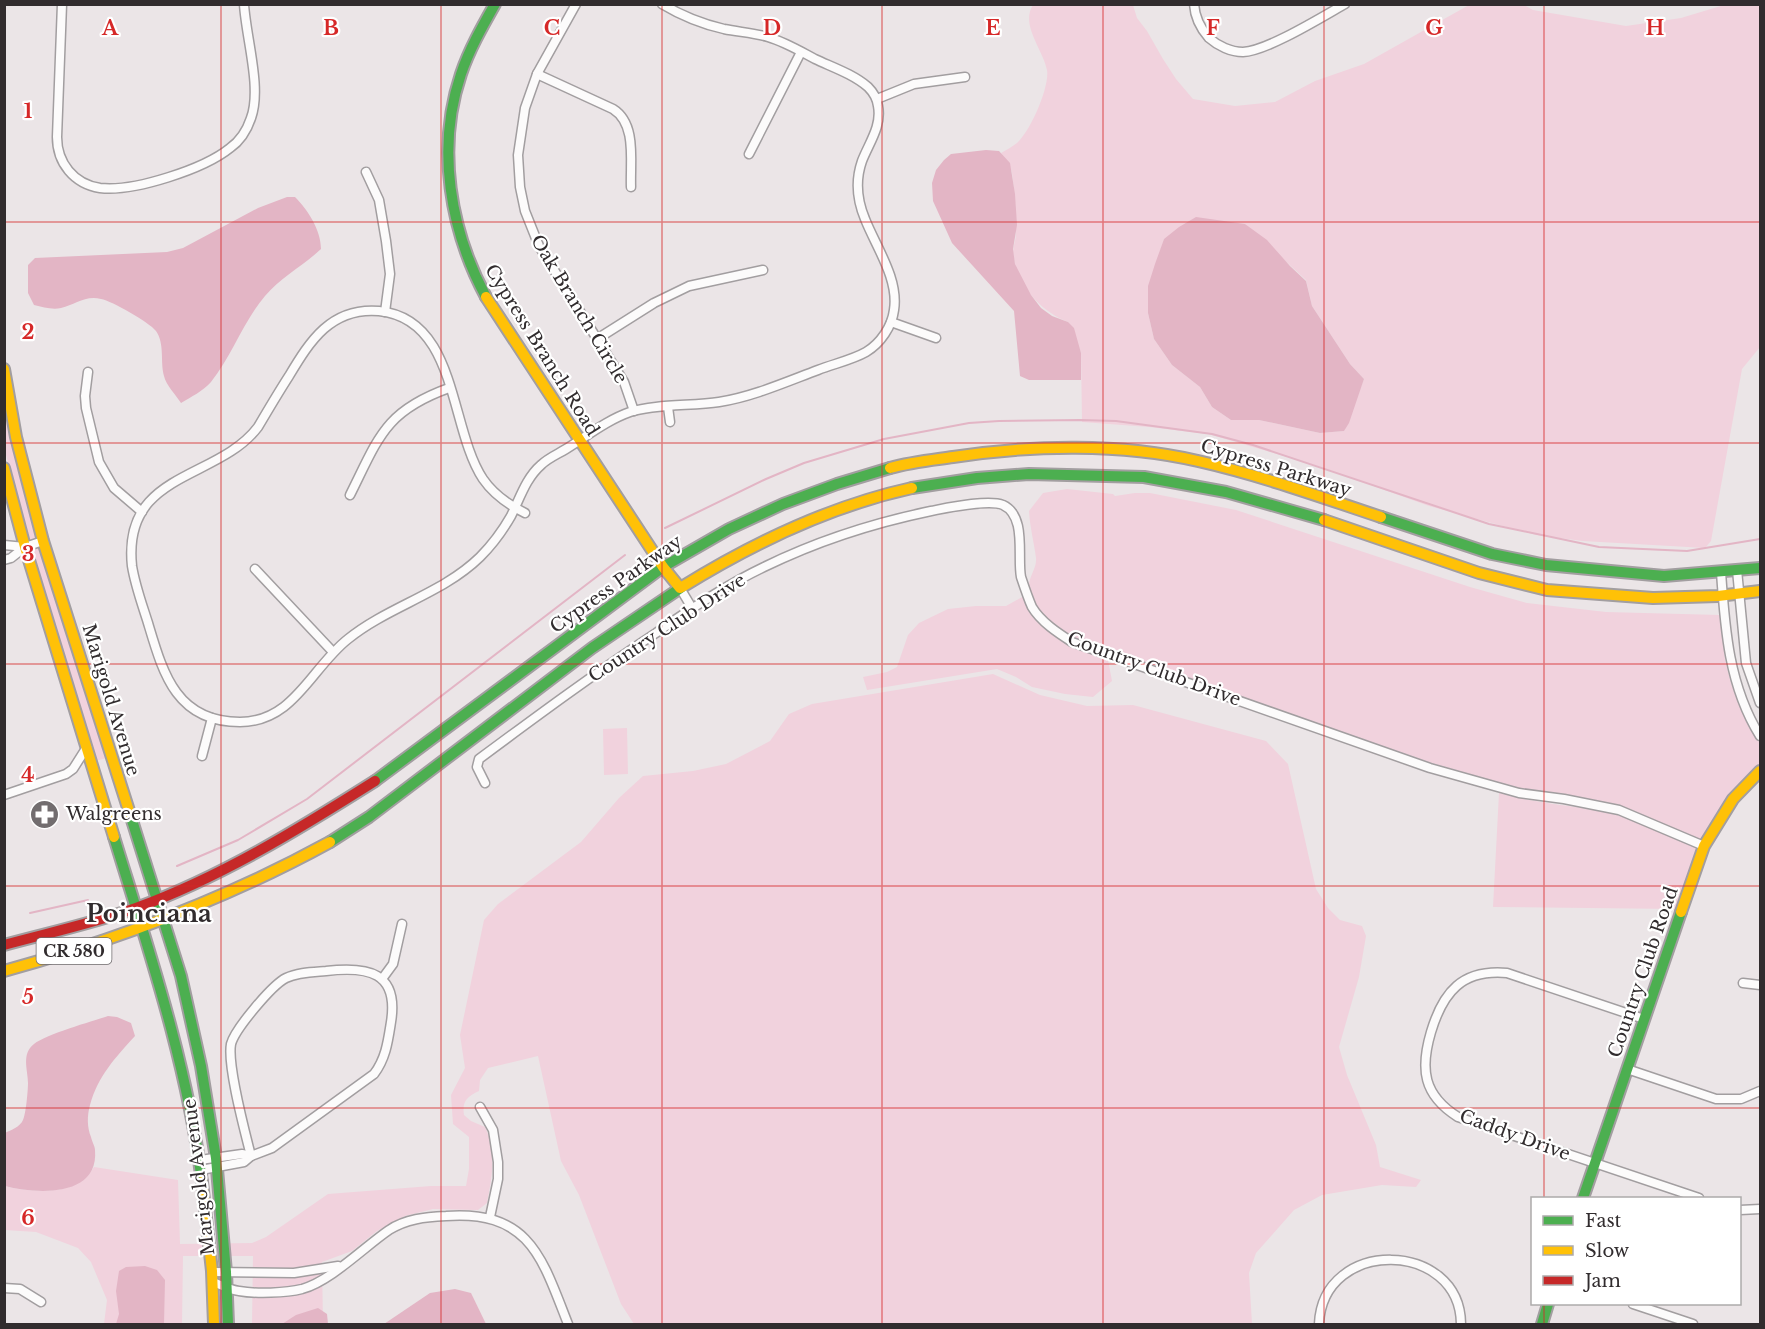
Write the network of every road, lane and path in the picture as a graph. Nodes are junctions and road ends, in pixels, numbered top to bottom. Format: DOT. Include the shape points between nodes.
graph roads {
  1 [pos="62,4"];
  2 [pos="244,4"];
  3 [pos="495,4"];
  4 [pos="576,4"];
  5 [pos="662,4"];
  6 [pos="1194,4"];
  7 [pos="1345,4"];
  8 [pos="801,52"];
  9 [pos="537,74"];
  10 [pos="965,77"];
  11 [pos="877,99"];
  12 [pos="749,154"];
  13 [pos="366,172"];
  14 [pos="631,187"];
  15 [pos="763,270"];
  16 [pos="385,312"];
  17 [pos="891,322"];
  18 [pos="936,338"];
  19 [pos="597,339"];
  20 [pos="4,369"];
  21 [pos="88,372"];
  22 [pos="449,387"];
  23 [pos="668,407"];
  24 [pos="634,411"];
  25 [pos="670,422"];
  26 [pos="579,440"];
  27 [pos="4,468"];
  28 [pos="350,495"];
  29 [pos="515,508"];
  30 [pos="142,512"];
  31 [pos="525,513"];
  32 [pos="43,541"];
  33 [pos="4,545"];
  34 [pos="25,547"];
  35 [pos="4,560"];
  36 [pos="663,567"];
  37 [pos="1761,568"];
  38 [pos="255,570"];
  39 [pos="1737,570"];
  40 [pos="1721,572"];
  41 [pos="680,588"];
  42 [pos="1761,591"];
  43 [pos="1739,594"];
  44 [pos="1723,596"];
  45 [pos="692,608"];
  46 [pos="333,652"];
  47 [pos="1761,704"];
  48 [pos="212,718"];
  49 [pos="1761,736"];
  50 [pos="87,747"];
  51 [pos="202,756"];
  52 [pos="1761,771"];
  53 [pos="485,783"];
  54 [pos="4,795"];
  55 [pos="1704,846"];
  56 [pos="156,900"];
  57 [pos="136,908"];
  58 [pos="163,918"];
  59 [pos="402,924"];
  60 [pos="143,927"];
  61 [pos="4,945"];
  62 [pos="4,971"];
  63 [pos="382,978"];
  64 [pos="1743,983"];
  65 [pos="1761,985"];
  66 [pos="1644,1019"];
  67 [pos="1627,1069"];
  68 [pos="1761,1091"];
  69 [pos="480,1107"];
  70 [pos="251,1156"];
  71 [pos="216,1163"];
  72 [pos="1595,1164"];
  73 [pos="200,1165"];
  74 [pos="1583,1197"];
  75 [pos="1696,1197"];
  76 [pos="1761,1209"];
  77 [pos="1741,1210"];
  78 [pos="490,1217"];
  79 [pos="341,1266"];
  80 [pos="226,1272"];
  81 [pos="213,1277"];
  82 [pos="4,1287"];
  83 [pos="227,1287"];
  84 [pos="41,1302"];
  85 [pos="1548,1305"];
  86 [pos="1636,1305"];
  87 [pos="214,1324"];
  88 [pos="228,1324"];
  89 [pos="568,1324"];
  90 [pos="1319,1324"];
  91 [pos="1461,1324"];
  92 [pos="1542,1324"];
  93 [pos="1693,1324"];
  1 -- 2 [label="street" via="58,154 78,179 106,188 154,181 195,168 223,153 242,136 251,120 255,93"];
  3 -- 26 [label="main road, Cypress Branch Road" via="466,59 452,111 448,169 458,233 486,298"];
  4 -- 9 [label="street, Oak Branch Circle"];
  5 -- 8 [label="street" via="700,22 767,36"];
  6 -- 7 [label="street" via="1200,26 1212,40 1243,52 1266,46"];
  8 -- 11 [label="street" via="862,82"];
  8 -- 12 [label="street"];
  9 -- 14 [label="street" via="613,109 622,117 629,131"];
  9 -- 19 [label="street, Oak Branch Circle" via="525,108 519,143 524,204 542,252"];
  10 -- 11 [label="street" via="914,84"];
  11 -- 17 [label="street" via="877,127 860,166 857,193 893,286"];
  13 -- 16 [label="street" via="379,200 386,242 390,274"];
  15 -- 19 [label="street" via="689,286"];
  16 -- 22 [label="street" via="407,321 427,336 438,352"];
  16 -- 30 [label="street" via="353,313 322,330 306,348 248,439 170,483"];
  17 -- 18 [label="street"];
  17 -- 23 [label="street" via="875,345 859,355 721,402"];
  19 -- 24 [label="street, Oak Branch Circle" via="624,382"];
  20 -- 32 [label="main road, Marigold Avenue" via="16,437"];
  21 -- 30 [label="street" via="85,402 99,462 114,488"];
  22 -- 28 [label="street" via="419,400 392,420"];
  22 -- 29 [label="street" via="478,470 497,495"];
  23 -- 24 [label="street"];
  23 -- 25 [label="street"];
  24 -- 26 [label="street"];
  26 -- 29 [label="street" via="533,473"];
  26 -- 36 [label="main road, Cypress Branch Road"];
  27 -- 34 [label="main road, Marigold Avenue"];
  29 -- 31 [label="street"];
  29 -- 46 [label="street" via="488,549 463,572 369,624"];
  30 -- 48 [label="street" via="132,542 132,566 162,670 181,698"];
  32 -- 34 [label="street"];
  32 -- 56 [label="main road, Marigold Avenue"];
  33 -- 34 [label="street"];
  34 -- 35 [label="street"];
  34 -- 50 [label="main road, Marigold Avenue"];
  36 -- 40 [label="main road, Cypress Parkway" via="729,529 837,484 908,463 985,452 1062,448 1132,451 1196,460 1265,478 1492,554 1546,565 1664,576"];
  36 -- 41 [label="main road, Cypress Branch Road"];
  36 -- 56 [label="main road, Cypress Parkway" via="381,777 261,850"];
  37 -- 39 [label="main road, Cypress Parkway"];
  38 -- 46 [label="street"];
  39 -- 40 [label="main road, Cypress Parkway"];
  39 -- 43 [label="street"];
  40 -- 44 [label="street"];
  41 -- 44 [label="main road, Cypress Parkway" via="750,547 829,513 897,492 1017,474 1075,473 1154,478 1225,492 1545,590 1623,598"];
  41 -- 45 [label="street"];
  41 -- 58 [label="main road, Cypress Parkway" via="595,646 348,832 227,892"];
  42 -- 43 [label="main road, Cypress Parkway"];
  43 -- 44 [label="main road, Cypress Parkway"];
  43 -- 47 [label="street" via="1746,663"];
  44 -- 49 [label="street" via="1735,681 1743,705"];
  45 -- 53 [label="street, Country Club Drive" via="479,759 477,767"];
  45 -- 55 [label="street, Country Club Drive" via="763,568 823,542 893,519 965,505 1003,505 1020,534 1021,575 1032,608 1053,630 1072,642 1430,768 1519,793 1619,810"];
  46 -- 48 [label="street" via="299,695 276,713 240,722"];
  48 -- 51 [label="street"];
  50 -- 54 [label="street" via="66,774"];
  50 -- 57 [label="main road, Marigold Avenue"];
  52 -- 55 [label="main road, Country Club Road" via="1733,799"];
  55 -- 66 [label="main road, Country Club Road"];
  56 -- 57 [label="main road, Cypress Parkway"];
  56 -- 58 [label="main road, Marigold Avenue"];
  57 -- 60 [label="main road, Marigold Avenue"];
  57 -- 61 [label="main road, Cypress Parkway / CR 580"];
  58 -- 60 [label="main road, Cypress Parkway"];
  58 -- 71 [label="main road, Marigold Avenue" via="193,1028"];
  59 -- 63 [label="street" via="393,964"];
  60 -- 62 [label="main road, Cypress Parkway / CR 580"];
  60 -- 73 [label="main road, Marigold Avenue" via="176,1044"];
  63 -- 70 [label="street" via="390,991 393,1008 384,1057 374,1074 272,1148"];
  63 -- 70 [label="street" via="359,969 292,976 276,985 239,1028 232,1043 231,1060"];
  64 -- 65 [label="street"];
  66 -- 67 [label="main road, Country Club Road"];
  66 -- 72 [label="street, Caddy Drive" via="1495,972 1477,975 1455,986 1434,1021 1425,1054 1425,1071 1430,1087 1444,1107 1466,1120"];
  67 -- 68 [label="street" via="1716,1099 1741,1099"];
  67 -- 72 [label="main road, Country Club Road"];
  69 -- 78 [label="street" via="493,1130 498,1162"];
  70 -- 71 [label="street" via="244,1162"];
  71 -- 73 [label="street"];
  71 -- 80 [label="main road, Marigold Avenue"];
  72 -- 74 [label="main road, Country Club Road"];
  72 -- 75 [label="street, Caddy Drive"];
  73 -- 81 [label="main road, Marigold Avenue"];
  76 -- 77 [label="street"];
  78 -- 79 [label="street" via="452,1215 404,1222"];
  78 -- 89 [label="street" via="525,1238 536,1251"];
  79 -- 80 [label="street" via="294,1273"];
  79 -- 83 [label="street" via="303,1289 237,1292"];
  80 -- 81 [label="street"];
  80 -- 83 [label="main road, Marigold Avenue"];
  81 -- 83 [label="street"];
  81 -- 87 [label="main road, Marigold Avenue"];
  82 -- 84 [label="street" via="20,1289"];
  83 -- 88 [label="main road, Marigold Avenue"];
  85 -- 92 [label="main road"];
  86 -- 93 [label="street"];
  90 -- 91 [label="street" via="1323,1303 1339,1279 1364,1264 1384,1259 1404,1261 1438,1276 1457,1300"];
}
